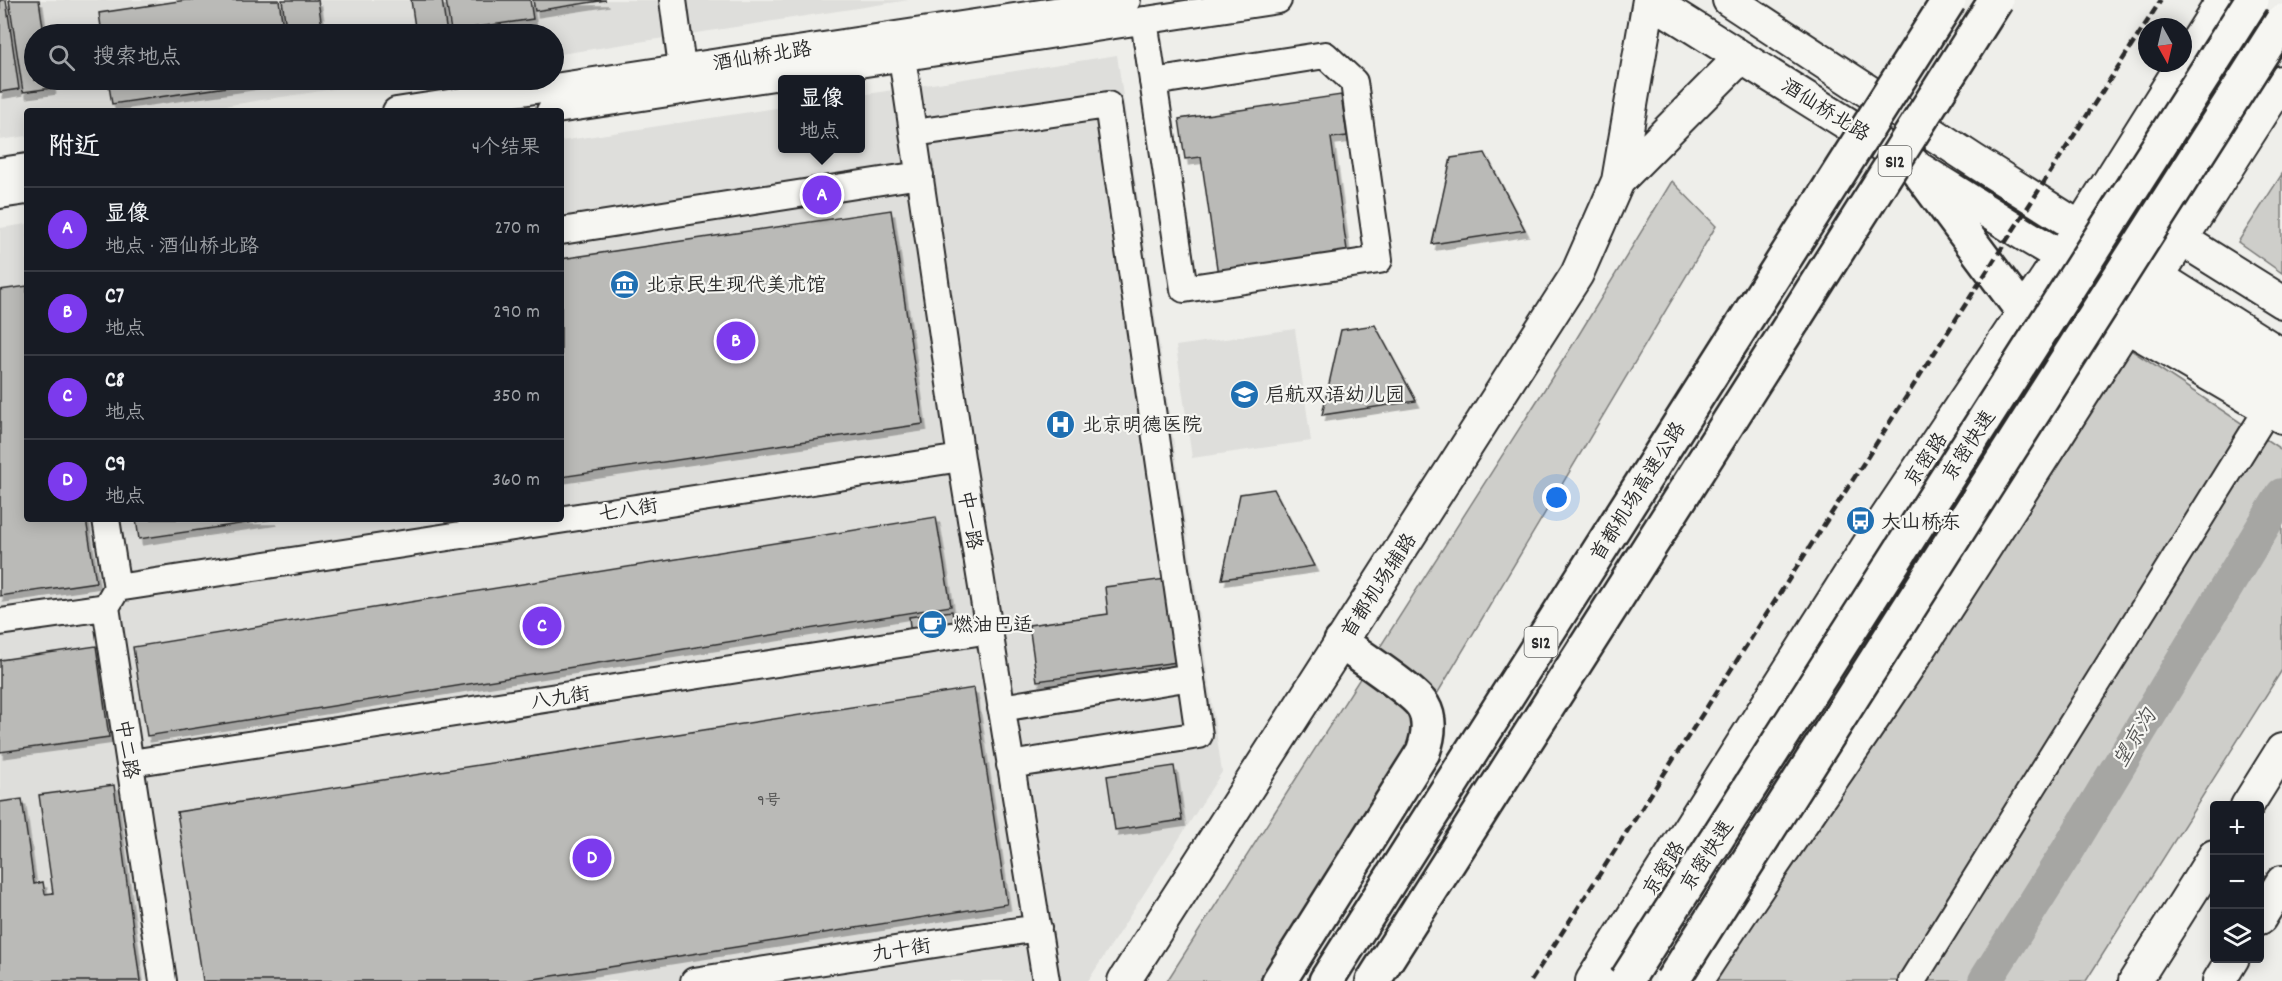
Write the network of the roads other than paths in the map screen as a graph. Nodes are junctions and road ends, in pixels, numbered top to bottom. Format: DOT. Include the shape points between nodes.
graph roads {
  1 [pos="673,0"];
  2 [pos="1127,0"];
  3 [pos="1278,0"];
  4 [pos="1649,0"];
  5 [pos="1729,0"];
  6 [pos="1949,0"];
  7 [pos="1996,0"];
  8 [pos="2223,0"];
  9 [pos="2252,0"];
  10 [pos="1144,20"];
  11 [pos="2282,21"];
  12 [pos="902,57"];
  13 [pos="1741,57"];
  14 [pos="682,67"];
  15 [pos="785,75"];
  16 [pos="778,76"];
  17 [pos="1153,82"];
  18 [pos="2282,82"];
  19 [pos="564,85"];
  20 [pos="532,90"];
  21 [pos="416,108"];
  22 [pos="564,109"];
  23 [pos="914,134"];
  24 [pos="1913,164"];
  25 [pos="24,167"];
  26 [pos="0,171"];
  27 [pos="920,176"];
  28 [pos="1618,181"];
  29 [pos="24,191"];
  30 [pos="0,195"];
  31 [pos="2080,228"];
  32 [pos="564,231"];
  33 [pos="2181,239"];
  34 [pos="2062,257"];
  35 [pos="2157,277"];
  36 [pos="2282,302"];
  37 [pos="2024,313"];
  38 [pos="2135,315"];
  39 [pos="2282,355"];
  40 [pos="2278,407"];
  41 [pos="961,458"];
  42 [pos="106,522"];
  43 [pos="112,597"];
  44 [pos="0,622"];
  45 [pos="990,630"];
  46 [pos="1341,642"];
  47 [pos="1191,677"];
  48 [pos="1002,708"];
  49 [pos="2282,750"];
  50 [pos="131,764"];
  51 [pos="1010,765"];
  52 [pos="2250,801"];
  53 [pos="2210,862"];
  54 [pos="1442,872"];
  55 [pos="2282,882"];
  56 [pos="2264,910"];
  57 [pos="1038,928"];
  58 [pos="2231,963"];
  59 [pos="163,981"];
  60 [pos="694,981"];
  61 [pos="1046,981"];
  62 [pos="1124,981"];
  63 [pos="1279,981"];
  64 [pos="1326,981"];
  65 [pos="1373,981"];
  66 [pos="1391,981"];
  67 [pos="1592,981"];
  68 [pos="1626,981"];
  69 [pos="1672,981"];
  70 [pos="1696,981"];
  71 [pos="1912,981"];
  72 [pos="2135,981"];
  73 [pos="2219,981"];
  1 -- 14 [label="street"];
  2 -- 14 [label="street, 酒仙桥北路"];
  3 -- 10 [label="street, 酒仙桥北路"];
  4 -- 13 [label="main road, 酒仙桥北路"];
  4 -- 28 [label="main road"];
  5 -- 31 [label="main road, 酒仙桥北路"];
  6 -- 64 [label="highway, 首都机场高速公路 / S12, bridge"];
  7 -- 54 [label="highway, 首都机场高速公路 / S12, bridge"];
  8 -- 31 [label="main road, 京密路"];
  9 -- 68 [label="highway, 京密快速, bridge"];
  10 -- 12 [label="street, 酒仙桥北路"];
  10 -- 17 [label="street"];
  11 -- 69 [label="highway, 京密快速, bridge"];
  12 -- 15 [label="street, 酒仙桥北路"];
  12 -- 23 [label="street, 中一路"];
  13 -- 24 [label="main road, 酒仙桥北路"];
  13 -- 28 [label="main road"];
  14 -- 19 [label="street, 酒仙桥北路"];
  16 -- 22 [label="street, 酒仙桥北路"];
  17 -- 17 [label="street" via="1184,289 1379,260 1354,82 1325,55"];
  18 -- 33 [label="main road"];
  20 -- 21 [label="street, 酒仙桥北路"];
  23 -- 27 [label="street, 中一路"];
  23 -- 47 [label="street" via="1108,105"];
  24 -- 34 [label="main road, 酒仙桥北路"];
  24 -- 37 [label="highway"];
  25 -- 26 [label="street"];
  27 -- 32 [label="street"];
  27 -- 41 [label="street, 中一路"];
  28 -- 46 [label="main road, 首都机场辅路" via="1577,274"];
  29 -- 30 [label="street"];
  31 -- 34 [label="main road, 京密路"];
  31 -- 35 [label="main road, 酒仙桥北路"];
  33 -- 35 [label="main road"];
  33 -- 36 [label="main road"];
  34 -- 37 [label="main road, 京密路"];
  34 -- 38 [label="main road, 酒仙桥北路"];
  35 -- 38 [label="main road"];
  35 -- 39 [label="main road, 酒仙桥北路"];
  37 -- 67 [label="main road, 京密路" via="1876,533"];
  38 -- 40 [label="main road, 酒仙桥北路"];
  38 -- 70 [label="main road" via="1911,662"];
  40 -- 71 [label="street"];
  41 -- 43 [label="street, 七八街"];
  41 -- 45 [label="street, 中一路"];
  42 -- 43 [label="street, 中二路"];
  43 -- 44 [label="street, 七八街"];
  43 -- 50 [label="street, 中二路"];
  45 -- 48 [label="street, 中一路"];
  45 -- 50 [label="street, 八九街"];
  46 -- 62 [label="main road, 首都机场辅路"];
  46 -- 63 [label="highway" via="1423,706 1430,734 1423,752"];
  47 -- 48 [label="street"];
  47 -- 51 [label="street" via="1199,735"];
  48 -- 51 [label="street, 中一路"];
  49 -- 52 [label="main road"];
  50 -- 59 [label="street, 中二路"];
  51 -- 57 [label="street, 中一路"];
  53 -- 72 [label="main road"];
  54 -- 65 [label="highway, 首都机场高速公路 / S12"];
  54 -- 66 [label="highway"];
  55 -- 56 [label="main road"];
  57 -- 60 [label="street, 九十街"];
  57 -- 61 [label="street, 中一路"];
  58 -- 73 [label="main road"];
}
